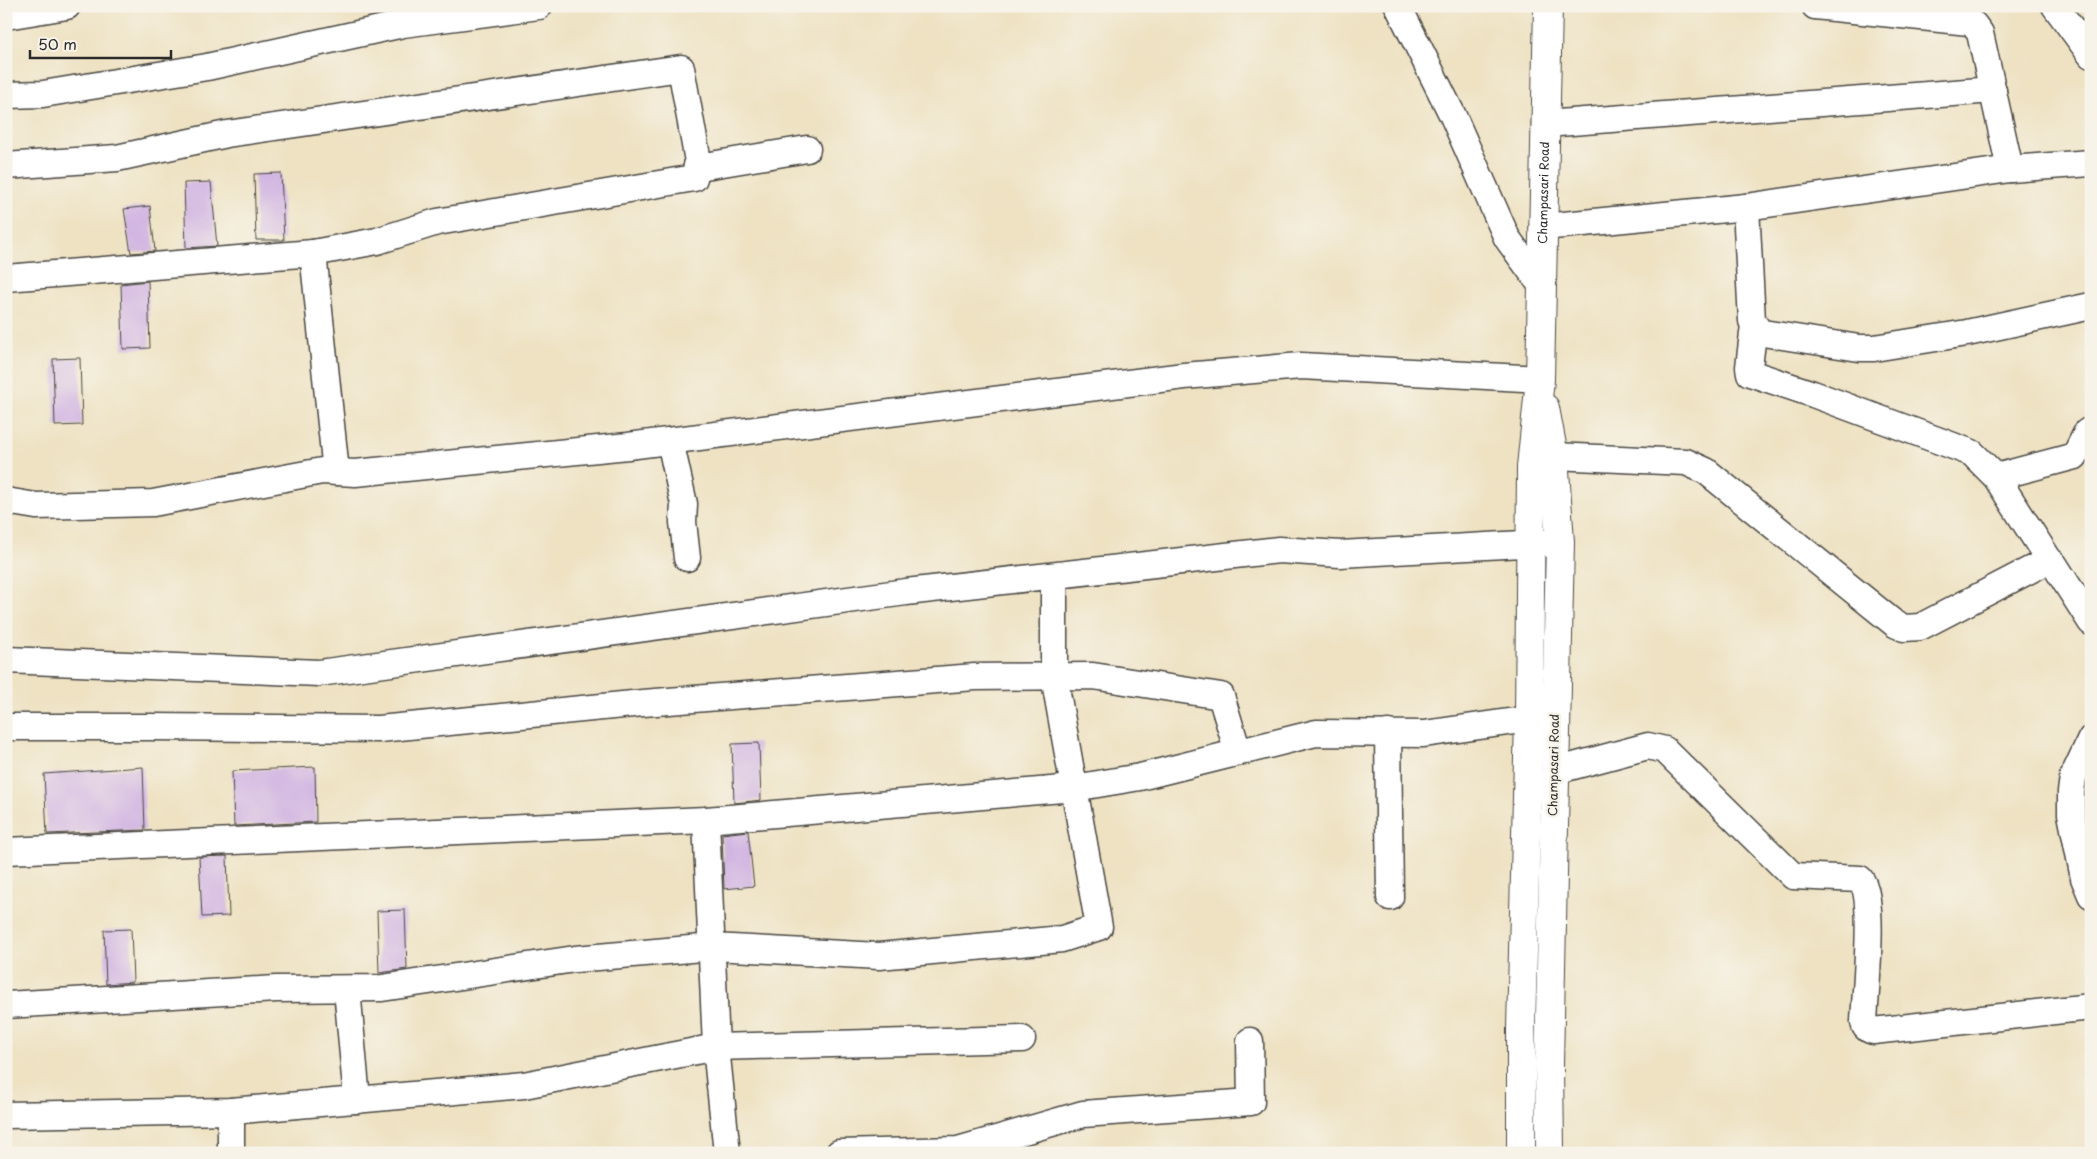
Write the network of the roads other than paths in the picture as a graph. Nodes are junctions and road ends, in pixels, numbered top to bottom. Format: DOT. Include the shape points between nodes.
graph roads {
  1 [pos="67,6"];
  2 [pos="539,6"];
  3 [pos="1398,6"];
  4 [pos="1548,6"];
  5 [pos="1815,6"];
  6 [pos="2055,6"];
  7 [pos="1960,14"];
  8 [pos="6,16"];
  9 [pos="2091,55"];
  10 [pos="1993,90"];
  11 [pos="6,95"];
  12 [pos="1545,124"];
  13 [pos="807,149"];
  14 [pos="698,162"];
  15 [pos="2091,163"];
  16 [pos="6,166"];
  17 [pos="2010,170"];
  18 [pos="1746,208"];
  19 [pos="1543,227"];
  20 [pos="313,253"];
  21 [pos="6,278"];
  22 [pos="1542,286"];
  23 [pos="2091,306"];
  24 [pos="1754,325"];
  25 [pos="1540,379"];
  26 [pos="2091,430"];
  27 [pos="670,440"];
  28 [pos="1554,456"];
  29 [pos="336,472"];
  30 [pos="1996,477"];
  31 [pos="6,501"];
  32 [pos="1560,542"];
  33 [pos="1529,543"];
  34 [pos="687,558"];
  35 [pos="2049,560"];
  36 [pos="1054,576"];
  37 [pos="2091,622"];
  38 [pos="6,660"];
  39 [pos="1054,676"];
  40 [pos="1542,719"];
  41 [pos="6,728"];
  42 [pos="1388,734"];
  43 [pos="2091,739"];
  44 [pos="1238,752"];
  45 [pos="1555,771"];
  46 [pos="1074,788"];
  47 [pos="706,820"];
  48 [pos="6,851"];
  49 [pos="2091,895"];
  50 [pos="1390,898"];
  51 [pos="713,947"];
  52 [pos="348,989"];
  53 [pos="6,1005"];
  54 [pos="2091,1007"];
  55 [pos="1022,1039"];
  56 [pos="1250,1041"];
  57 [pos="716,1047"];
  58 [pos="357,1100"];
  59 [pos="231,1111"];
  60 [pos="6,1115"];
  61 [pos="231,1153"];
  62 [pos="727,1153"];
  63 [pos="839,1153"];
  64 [pos="1521,1153"];
  65 [pos="1550,1153"];
  1 -- 8 [label="street"];
  2 -- 11 [label="street" via="403,24 207,66 43,94"];
  3 -- 22 [label="street" via="1453,116 1507,238"];
  4 -- 12 [label="main road, Champasari Road"];
  5 -- 7 [label="street"];
  6 -- 9 [label="street"];
  7 -- 10 [label="street" via="1980,33"];
  10 -- 12 [label="street"];
  10 -- 17 [label="street"];
  12 -- 19 [label="main road, Champasari Road"];
  13 -- 14 [label="street" via="698,167"];
  14 -- 16 [label="street" via="681,68 227,134 117,158"];
  14 -- 20 [label="street" via="694,178 437,222 377,241"];
  15 -- 17 [label="street"];
  17 -- 18 [label="street"];
  18 -- 19 [label="street"];
  18 -- 24 [label="street"];
  19 -- 22 [label="main road, Champasari Road"];
  20 -- 21 [label="street"];
  20 -- 29 [label="street"];
  22 -- 25 [label="main road, Champasari Road"];
  23 -- 24 [label="street" via="1968,333 1866,348 1764,333"];
  24 -- 30 [label="street" via="1749,367 1752,375 1813,394 1972,454"];
  25 -- 27 [label="street" via="1301,366 1174,378"];
  25 -- 28 [label="main road, Champasari Road"];
  25 -- 33 [label="main road, Champasari Road" via="1532,448"];
  26 -- 30 [label="street" via="2075,456"];
  27 -- 29 [label="street" via="355,474"];
  27 -- 34 [label="street" via="684,504"];
  28 -- 32 [label="main road, Champasari Road"];
  28 -- 35 [label="street" via="1695,465 1904,628 1920,628"];
  29 -- 31 [label="street" via="322,471 153,503 36,506"];
  30 -- 35 [label="street"];
  32 -- 33 [label="street"];
  32 -- 40 [label="main road, Champasari Road"];
  33 -- 36 [label="street" via="1340,554 1279,550"];
  33 -- 40 [label="main road, Champasari Road"];
  35 -- 37 [label="street"];
  36 -- 38 [label="street" via="906,592 319,673"];
  36 -- 39 [label="street"];
  39 -- 41 [label="street" via="975,677 692,699 379,729"];
  39 -- 44 [label="street" via="1093,676 1221,696"];
  39 -- 46 [label="street"];
  40 -- 42 [label="street" via="1424,734"];
  40 -- 45 [label="main road, Champasari Road"];
  40 -- 64 [label="main road, Champasari Road" via="1521,1028"];
  42 -- 44 [label="street" via="1316,733"];
  42 -- 50 [label="street"];
  43 -- 49 [label="street" via="2073,777 2071,792 2071,814 2084,878"];
  44 -- 46 [label="street" via="1140,777"];
  45 -- 54 [label="street" via="1648,746 1657,747 1665,750 1793,876 1860,879 1869,911 1864,1022 1868,1030"];
  45 -- 65 [label="main road, Champasari Road"];
  46 -- 47 [label="street"];
  46 -- 51 [label="street" via="1099,927 1062,939 880,956"];
  47 -- 48 [label="street"];
  47 -- 51 [label="street"];
  51 -- 52 [label="street" via="575,959 382,988"];
  51 -- 57 [label="street"];
  52 -- 53 [label="street" via="276,989"];
  52 -- 58 [label="street"];
  55 -- 57 [label="street"];
  56 -- 63 [label="street" via="1251,1102 1083,1114 958,1150"];
  57 -- 58 [label="street" via="524,1085"];
  57 -- 62 [label="street"];
  58 -- 59 [label="street"];
  59 -- 60 [label="street"];
  59 -- 61 [label="street"];
}
